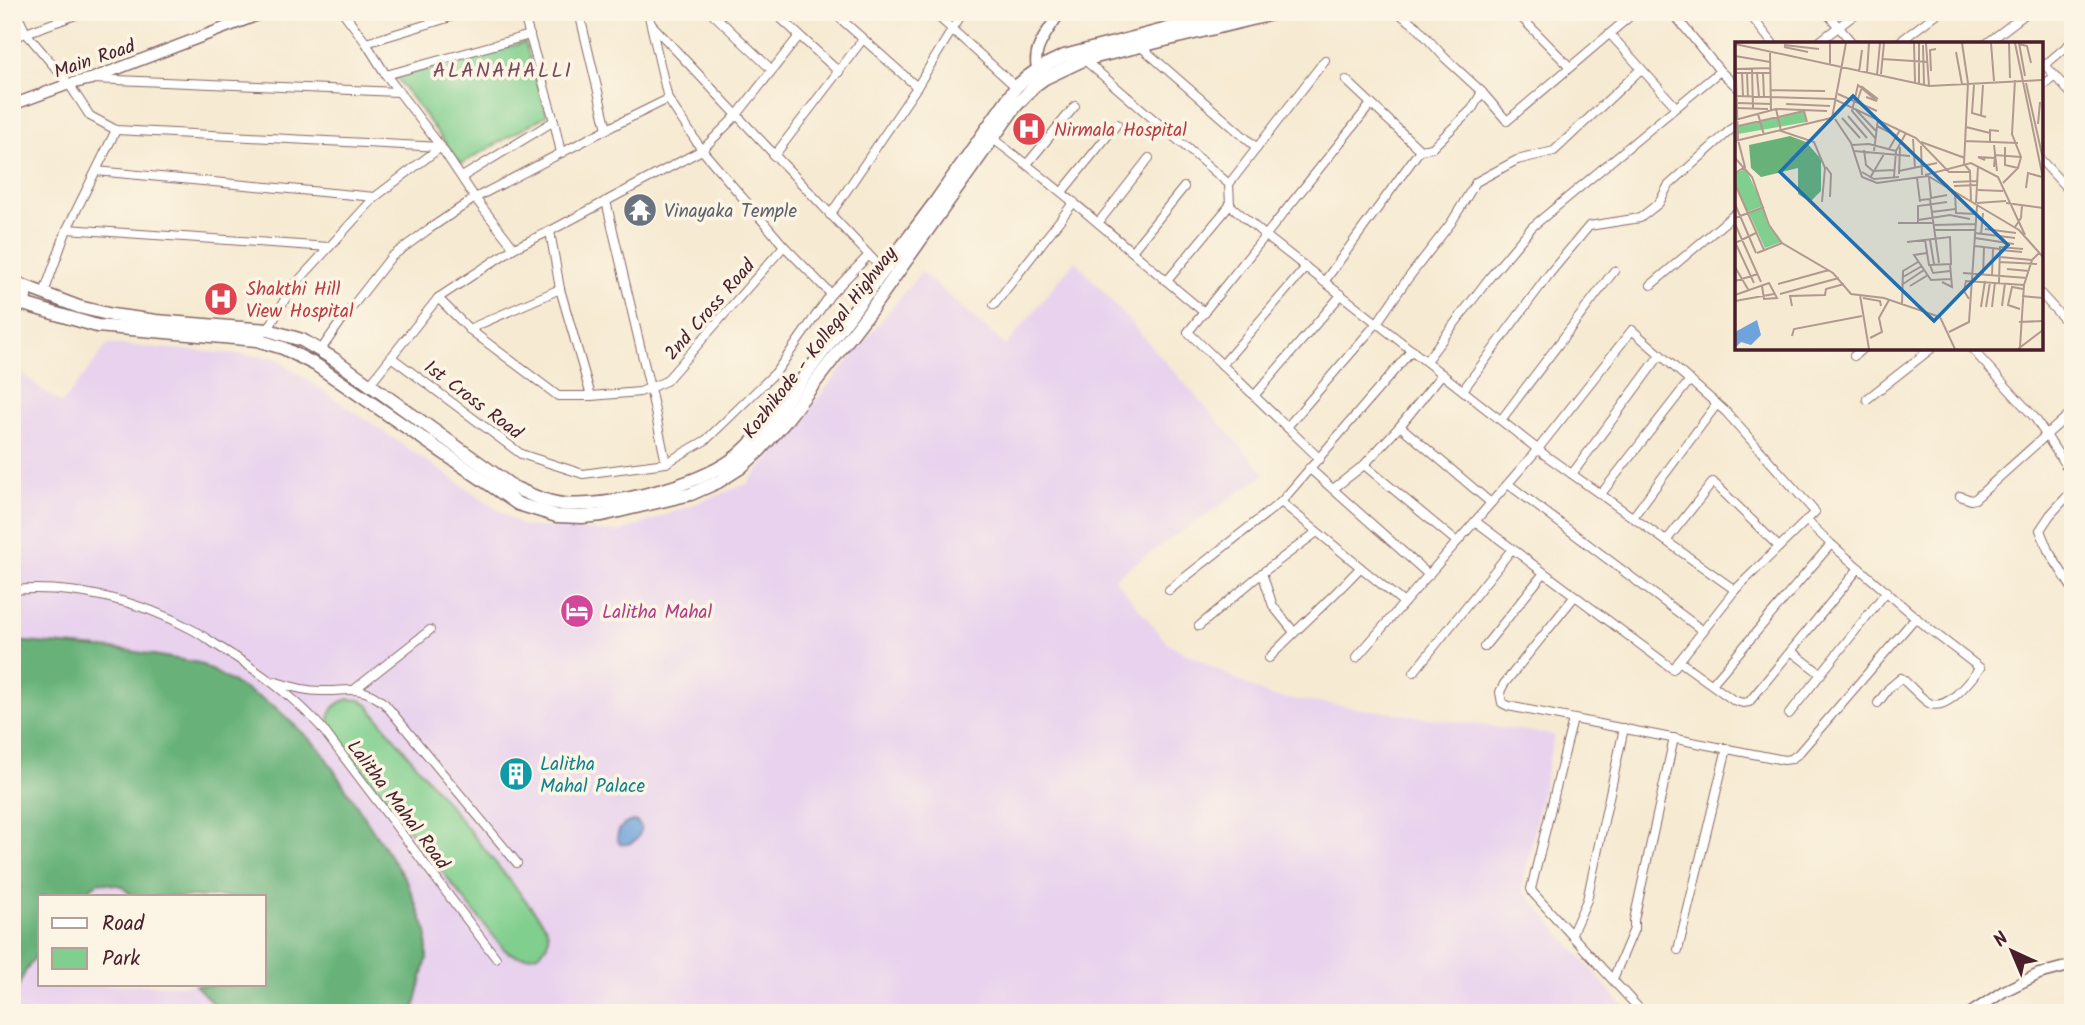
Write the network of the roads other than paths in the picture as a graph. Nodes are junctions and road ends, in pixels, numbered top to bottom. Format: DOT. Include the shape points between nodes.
graph roads {
  1 [pos="16,12"];
  2 [pos="84,12"];
  3 [pos="266,12"];
  4 [pos="343,12"];
  5 [pos="467,12"];
  6 [pos="523,12"];
  7 [pos="579,12"];
  8 [pos="648,12"];
  9 [pos="711,12"];
  10 [pos="774,12"];
  11 [pos="833,12"];
  12 [pos="933,12"];
  13 [pos="963,12"];
  14 [pos="1060,12"];
  15 [pos="1233,12"];
  16 [pos="1280,12"];
  17 [pos="1397,12"];
  18 [pos="1516,12"];
  19 [pos="1635,12"];
  20 [pos="1672,12"];
  21 [pos="1748,12"];
  22 [pos="1826,12"];
  23 [pos="1858,12"];
  24 [pos="1939,12"];
  25 [pos="2028,12"];
  26 [pos="66,15"];
  27 [pos="650,23"];
  28 [pos="1839,27"];
  29 [pos="952,30"];
  30 [pos="26,33"];
  31 [pos="1610,34"];
  32 [pos="530,35"];
  33 [pos="799,36"];
  34 [pos="12,38"];
  35 [pos="863,39"];
  36 [pos="1820,41"];
  37 [pos="2073,41"];
  38 [pos="1771,42"];
  39 [pos="1851,42"];
  40 [pos="1900,42"];
  41 [pos="1989,42"];
  42 [pos="366,43"];
  43 [pos="1140,46"];
  44 [pos="1080,56"];
  45 [pos="1325,60"];
  46 [pos="1569,66"];
  47 [pos="772,69"];
  48 [pos="1641,69"];
  49 [pos="1720,71"];
  50 [pos="839,72"];
  51 [pos="386,75"];
  52 [pos="1040,75"];
  53 [pos="2055,76"];
  54 [pos="91,79"];
  55 [pos="1346,80"];
  56 [pos="69,85"];
  57 [pos="1735,85"];
  58 [pos="2043,85"];
  59 [pos="2069,86"];
  60 [pos="917,87"];
  61 [pos="1016,87"];
  62 [pos="398,92"];
  63 [pos="1482,92"];
  64 [pos="2073,96"];
  65 [pos="668,99"];
  66 [pos="1371,104"];
  67 [pos="12,105"];
  68 [pos="1075,106"];
  69 [pos="1676,107"];
  70 [pos="737,116"];
  71 [pos="554,121"];
  72 [pos="1117,124"];
  73 [pos="1735,126"];
  74 [pos="607,129"];
  75 [pos="116,130"];
  76 [pos="988,136"];
  77 [pos="441,146"];
  78 [pos="1256,148"];
  79 [pos="702,150"];
  80 [pos="1420,150"];
  81 [pos="561,153"];
  82 [pos="775,156"];
  83 [pos="1149,158"];
  84 [pos="2043,162"];
  85 [pos="1027,164"];
  86 [pos="96,171"];
  87 [pos="462,177"];
  88 [pos="1229,184"];
  89 [pos="1184,187"];
  90 [pos="1062,192"];
  91 [pos="2073,195"];
  92 [pos="375,197"];
  93 [pos="475,198"];
  94 [pos="606,201"];
  95 [pos="1074,202"];
  96 [pos="1230,205"];
  97 [pos="1735,214"];
  98 [pos="830,215"];
  99 [pos="1098,223"];
  100 [pos="67,229"];
  101 [pos="550,230"];
  102 [pos="1266,236"];
  103 [pos="784,246"];
  104 [pos="329,247"];
  105 [pos="514,248"];
  106 [pos="1132,251"];
  107 [pos="868,256"];
  108 [pos="1306,267"];
  109 [pos="884,271"];
  110 [pos="1614,271"];
  111 [pos="1167,281"];
  112 [pos="17,282"];
  113 [pos="1324,282"];
  114 [pos="1651,285"];
  115 [pos="560,289"];
  116 [pos="44,293"];
  117 [pos="831,294"];
  118 [pos="1341,295"];
  119 [pos="2043,296"];
  120 [pos="438,298"];
  121 [pos="994,305"];
  122 [pos="18,308"];
  123 [pos="50,313"];
  124 [pos="1205,313"];
  125 [pos="12,317"];
  126 [pos="1377,323"];
  127 [pos="2073,328"];
  128 [pos="469,329"];
  129 [pos="268,330"];
  130 [pos="227,332"];
  131 [pos="1412,350"];
  132 [pos="1861,350"];
  133 [pos="1929,350"];
  134 [pos="1974,350"];
  135 [pos="320,351"];
  136 [pos="1660,355"];
  137 [pos="1854,356"];
  138 [pos="391,357"];
  139 [pos="1426,361"];
  140 [pos="1222,365"];
  141 [pos="1443,374"];
  142 [pos="1690,380"];
  143 [pos="369,385"];
  144 [pos="650,388"];
  145 [pos="1463,390"];
  146 [pos="591,396"];
  147 [pos="1254,396"];
  148 [pos="1867,399"];
  149 [pos="1717,404"];
  150 [pos="2073,411"];
  151 [pos="1501,420"];
  152 [pos="1400,426"];
  153 [pos="1287,427"];
  154 [pos="2046,434"];
  155 [pos="1538,449"];
  156 [pos="1320,459"];
  157 [pos="666,463"];
  158 [pos="1364,465"];
  159 [pos="1309,468"];
  160 [pos="1572,474"];
  161 [pos="2073,477"];
  162 [pos="1508,484"];
  163 [pos="1332,489"];
  164 [pos="2073,491"];
  165 [pos="1601,494"];
  166 [pos="1960,496"];
  167 [pos="1281,502"];
  168 [pos="1491,503"];
  169 [pos="1633,517"];
  170 [pos="1806,520"];
  171 [pos="1475,521"];
  172 [pos="1317,533"];
  173 [pos="1666,541"];
  174 [pos="1457,542"];
  175 [pos="1830,544"];
  176 [pos="1779,547"];
  177 [pos="1512,549"];
  178 [pos="1360,568"];
  179 [pos="1860,568"];
  180 [pos="1262,573"];
  181 [pos="1544,573"];
  182 [pos="1429,575"];
  183 [pos="12,590"];
  184 [pos="1169,590"];
  185 [pos="1735,590"];
  186 [pos="2073,590"];
  187 [pos="1887,591"];
  188 [pos="1575,596"];
  189 [pos="1404,603"];
  190 [pos="1916,617"];
  191 [pos="1199,626"];
  192 [pos="430,631"];
  193 [pos="1703,631"];
  194 [pos="1294,632"];
  195 [pos="1484,647"];
  196 [pos="1791,651"];
  197 [pos="1269,658"];
  198 [pos="1356,658"];
  199 [pos="1679,661"];
  200 [pos="1414,672"];
  201 [pos="1821,674"];
  202 [pos="267,678"];
  203 [pos="1712,684"];
  204 [pos="355,689"];
  205 [pos="1878,703"];
  206 [pos="1789,714"];
  207 [pos="1573,719"];
  208 [pos="1624,727"];
  209 [pos="1674,738"];
  210 [pos="1727,748"];
  211 [pos="517,863"];
  212 [pos="1572,933"];
  213 [pos="1678,950"];
  214 [pos="496,958"];
  215 [pos="2073,965"];
  216 [pos="1613,979"];
  217 [pos="1643,1013"];
  218 [pos="1971,1013"];
  1 -- 30 [label="street"];
  2 -- 26 [label="street"];
  3 -- 54 [label="street, Main Road"];
  4 -- 42 [label="street"];
  5 -- 42 [label="street"];
  6 -- 32 [label="street"];
  7 -- 74 [label="street"];
  8 -- 27 [label="street"];
  9 -- 47 [label="street"];
  10 -- 33 [label="street"];
  11 -- 35 [label="street"];
  12 -- 29 [label="street"];
  13 -- 29 [label="street"];
  14 -- 52 [label="street" via="1036,52 1034,62"];
  15 -- 44 [label="main road, Kozhikode - Kollegal Highway"];
  16 -- 43 [label="main road, Kozhikode - Kollegal Highway"];
  17 -- 63 [label="street"];
  18 -- 46 [label="street"];
  19 -- 31 [label="street"];
  20 -- 49 [label="street"];
  21 -- 38 [label="street"];
  22 -- 28 [label="street"];
  23 -- 28 [label="street"];
  24 -- 40 [label="street"];
  25 -- 41 [label="street"];
  26 -- 30 [label="street"];
  27 -- 65 [label="street"];
  27 -- 70 [label="street"];
  28 -- 36 [label="street"];
  28 -- 39 [label="street"];
  29 -- 60 [label="street"];
  29 -- 61 [label="street"];
  30 -- 34 [label="street"];
  30 -- 56 [label="street"];
  31 -- 46 [label="street"];
  31 -- 48 [label="street"];
  32 -- 51 [label="street"];
  32 -- 71 [label="street"];
  33 -- 47 [label="street"];
  33 -- 50 [label="street"];
  35 -- 50 [label="street"];
  35 -- 60 [label="street"];
  37 -- 53 [label="street" via="2045,65"];
  42 -- 51 [label="street"];
  43 -- 44 [label="main road, Kozhikode - Kollegal Highway"];
  43 -- 78 [label="street"];
  44 -- 52 [label="main road, Kozhikode - Kollegal Highway" via="1050,62"];
  44 -- 88 [label="street"];
  45 -- 78 [label="street"];
  46 -- 63 [label="street" via="1507,121"];
  47 -- 70 [label="street"];
  48 -- 69 [label="street"];
  48 -- 126 [label="street" via="1554,151 1517,160 1476,181 1451,223"];
  49 -- 57 [label="street"];
  49 -- 69 [label="street"];
  50 -- 82 [label="street"];
  51 -- 62 [label="street"];
  52 -- 61 [label="main road, Kozhikode - Kollegal Highway"];
  52 -- 76 [label="main road, Kozhikode - Kollegal Highway"];
  53 -- 58 [label="street"];
  53 -- 59 [label="street"];
  54 -- 56 [label="street, Main Road"];
  54 -- 62 [label="street"];
  55 -- 66 [label="street"];
  56 -- 67 [label="street, Main Road"];
  56 -- 75 [label="street" via="90,116"];
  59 -- 64 [label="street"];
  60 -- 98 [label="street"];
  61 -- 76 [label="main road, Kozhikode - Kollegal Highway"];
  62 -- 77 [label="street"];
  63 -- 80 [label="street" via="1472,110 1432,148"];
  65 -- 74 [label="street"];
  65 -- 79 [label="street"];
  66 -- 80 [label="street"];
  66 -- 102 [label="street"];
  68 -- 85 [label="street"];
  69 -- 139 [label="street" via="1532,226"];
  70 -- 79 [label="street"];
  70 -- 82 [label="street"];
  71 -- 81 [label="street"];
  71 -- 87 [label="street"];
  72 -- 90 [label="street"];
  73 -- 145 [label="street" via="1640,218 1589,226"];
  74 -- 81 [label="street"];
  75 -- 77 [label="street"];
  75 -- 86 [label="street"];
  76 -- 85 [label="street"];
  76 -- 109 [label="main road, Kozhikode - Kollegal Highway"];
  76 -- 130 [label="main road, Kozhikode - Kollegal Highway" via="873,307 776,432 740,468 691,494 592,516 557,516 528,508 316,365 273,344"];
  77 -- 87 [label="street"];
  77 -- 92 [label="street"];
  78 -- 88 [label="street"];
  79 -- 94 [label="street"];
  79 -- 103 [label="street"];
  80 -- 113 [label="street"];
  81 -- 93 [label="street"];
  82 -- 98 [label="street"];
  83 -- 99 [label="street"];
  84 -- 91 [label="street"];
  85 -- 90 [label="street"];
  86 -- 92 [label="street"];
  86 -- 100 [label="street"];
  87 -- 93 [label="street"];
  88 -- 96 [label="street"];
  89 -- 106 [label="street"];
  90 -- 95 [label="street"];
  92 -- 104 [label="street"];
  93 -- 105 [label="street"];
  93 -- 135 [label="street" via="391,257"];
  94 -- 101 [label="street"];
  94 -- 144 [label="street"];
  95 -- 99 [label="street"];
  95 -- 121 [label="street"];
  96 -- 102 [label="street"];
  96 -- 111 [label="street"];
  97 -- 114 [label="street"];
  98 -- 107 [label="street"];
  99 -- 106 [label="street"];
  100 -- 104 [label="street"];
  100 -- 116 [label="street"];
  101 -- 105 [label="street"];
  101 -- 115 [label="street"];
  102 -- 108 [label="street"];
  102 -- 124 [label="street"];
  103 -- 117 [label="street"];
  103 -- 144 [label="street, 2nd Cross Road" via="666,382"];
  104 -- 129 [label="street" via="290,290"];
  105 -- 120 [label="street"];
  106 -- 111 [label="street"];
  107 -- 109 [label="street"];
  107 -- 117 [label="street, 1st Cross Road"];
  108 -- 113 [label="street"];
  108 -- 140 [label="street"];
  109 -- 143 [label="main road, Kozhikode - Kollegal Highway" via="768,425 734,459 687,483 608,503 560,503 513,487"];
  110 -- 151 [label="street"];
  111 -- 124 [label="street"];
  112 -- 116 [label="main road, Kozhikode - Kollegal Highway"];
  112 -- 122 [label="main road" via="25,294"];
  113 -- 118 [label="street"];
  115 -- 128 [label="street"];
  115 -- 146 [label="street"];
  116 -- 130 [label="main road, Kozhikode - Kollegal Highway" via="112,315"];
  117 -- 157 [label="street, 1st Cross Road" via="776,372 706,440"];
  118 -- 126 [label="street"];
  118 -- 147 [label="street"];
  119 -- 127 [label="street"];
  120 -- 128 [label="street, 2nd Cross Road"];
  120 -- 138 [label="street"];
  122 -- 123 [label="main road, Kozhikode - Kollegal Highway"];
  123 -- 125 [label="main road"];
  123 -- 130 [label="main road, Kozhikode - Kollegal Highway" via="97,326"];
  124 -- 140 [label="street" via="1188,332"];
  126 -- 131 [label="street"];
  126 -- 153 [label="street"];
  128 -- 146 [label="street, 2nd Cross Road" via="558,396"];
  129 -- 130 [label="main road, Kozhikode - Kollegal Highway"];
  129 -- 135 [label="main road, Kozhikode - Kollegal Highway"];
  131 -- 139 [label="street"];
  131 -- 156 [label="street"];
  132 -- 137 [label="street"];
  133 -- 148 [label="street"];
  134 -- 154 [label="street"];
  135 -- 143 [label="main road, Kozhikode - Kollegal Highway"];
  136 -- 142 [label="street"];
  136 -- 155 [label="street" via="1632,330"];
  136 -- 160 [label="street"];
  138 -- 143 [label="street"];
  138 -- 157 [label="street, 1st Cross Road" via="521,454 583,474"];
  139 -- 141 [label="street"];
  140 -- 147 [label="street"];
  141 -- 145 [label="street"];
  141 -- 152 [label="street"];
  142 -- 149 [label="street"];
  142 -- 165 [label="street"];
  144 -- 146 [label="street, 2nd Cross Road"];
  144 -- 157 [label="street"];
  145 -- 151 [label="street"];
  147 -- 153 [label="street"];
  149 -- 169 [label="street"];
  149 -- 170 [label="street" via="1815,512"];
  150 -- 154 [label="street"];
  151 -- 155 [label="street"];
  152 -- 158 [label="street"];
  152 -- 168 [label="street"];
  153 -- 156 [label="street"];
  154 -- 161 [label="street"];
  154 -- 166 [label="street" via="1975,499"];
  155 -- 160 [label="street"];
  155 -- 162 [label="street"];
  156 -- 159 [label="street"];
  158 -- 163 [label="street"];
  158 -- 174 [label="street"];
  159 -- 163 [label="street"];
  159 -- 167 [label="street"];
  160 -- 165 [label="street"];
  162 -- 168 [label="street"];
  162 -- 193 [label="street"];
  163 -- 182 [label="street"];
  164 -- 186 [label="street" via="2040,530"];
  165 -- 169 [label="street"];
  167 -- 172 [label="street"];
  167 -- 184 [label="street"];
  168 -- 171 [label="street"];
  169 -- 173 [label="street"];
  170 -- 175 [label="street"];
  170 -- 176 [label="street"];
  171 -- 174 [label="street"];
  171 -- 177 [label="street"];
  172 -- 178 [label="street"];
  172 -- 180 [label="street"];
  173 -- 176 [label="street" via="1713,482"];
  173 -- 185 [label="street"];
  174 -- 182 [label="street"];
  175 -- 179 [label="street"];
  175 -- 203 [label="street"];
  176 -- 185 [label="street"];
  177 -- 181 [label="street"];
  177 -- 200 [label="street"];
  178 -- 189 [label="street"];
  178 -- 194 [label="street"];
  179 -- 187 [label="street"];
  179 -- 196 [label="street"];
  180 -- 191 [label="street"];
  180 -- 194 [label="street" via="1273,606"];
  181 -- 188 [label="street"];
  181 -- 195 [label="street"];
  182 -- 189 [label="street"];
  183 -- 202 [label="street, Lalitha Mahal Road" via="92,594 127,603 192,629"];
  185 -- 193 [label="street"];
  187 -- 190 [label="street"];
  187 -- 201 [label="street"];
  188 -- 199 [label="street" via="1672,669"];
  188 -- 207 [label="street" via="1500,692 1502,703 1508,706"];
  189 -- 198 [label="street"];
  190 -- 205 [label="street" via="1980,668 1942,705 1926,701 1901,678"];
  190 -- 210 [label="street" via="1791,759"];
  192 -- 204 [label="street"];
  193 -- 199 [label="street"];
  194 -- 197 [label="street"];
  196 -- 201 [label="street"];
  196 -- 203 [label="street" via="1749,702 1733,699"];
  199 -- 203 [label="street"];
  201 -- 206 [label="street"];
  202 -- 204 [label="street, Lalitha Mahal Road" via="304,690"];
  202 -- 214 [label="street, Lalitha Mahal Road" via="321,727"];
  204 -- 211 [label="street" via="385,704"];
  207 -- 208 [label="street"];
  207 -- 212 [label="street" via="1531,888"];
  208 -- 209 [label="street"];
  208 -- 212 [label="street" via="1587,900"];
  209 -- 210 [label="street"];
  209 -- 216 [label="street" via="1634,929"];
  210 -- 213 [label="street"];
  212 -- 216 [label="street"];
  215 -- 218 [label="street" via="2039,974"];
  216 -- 217 [label="street"];
}
